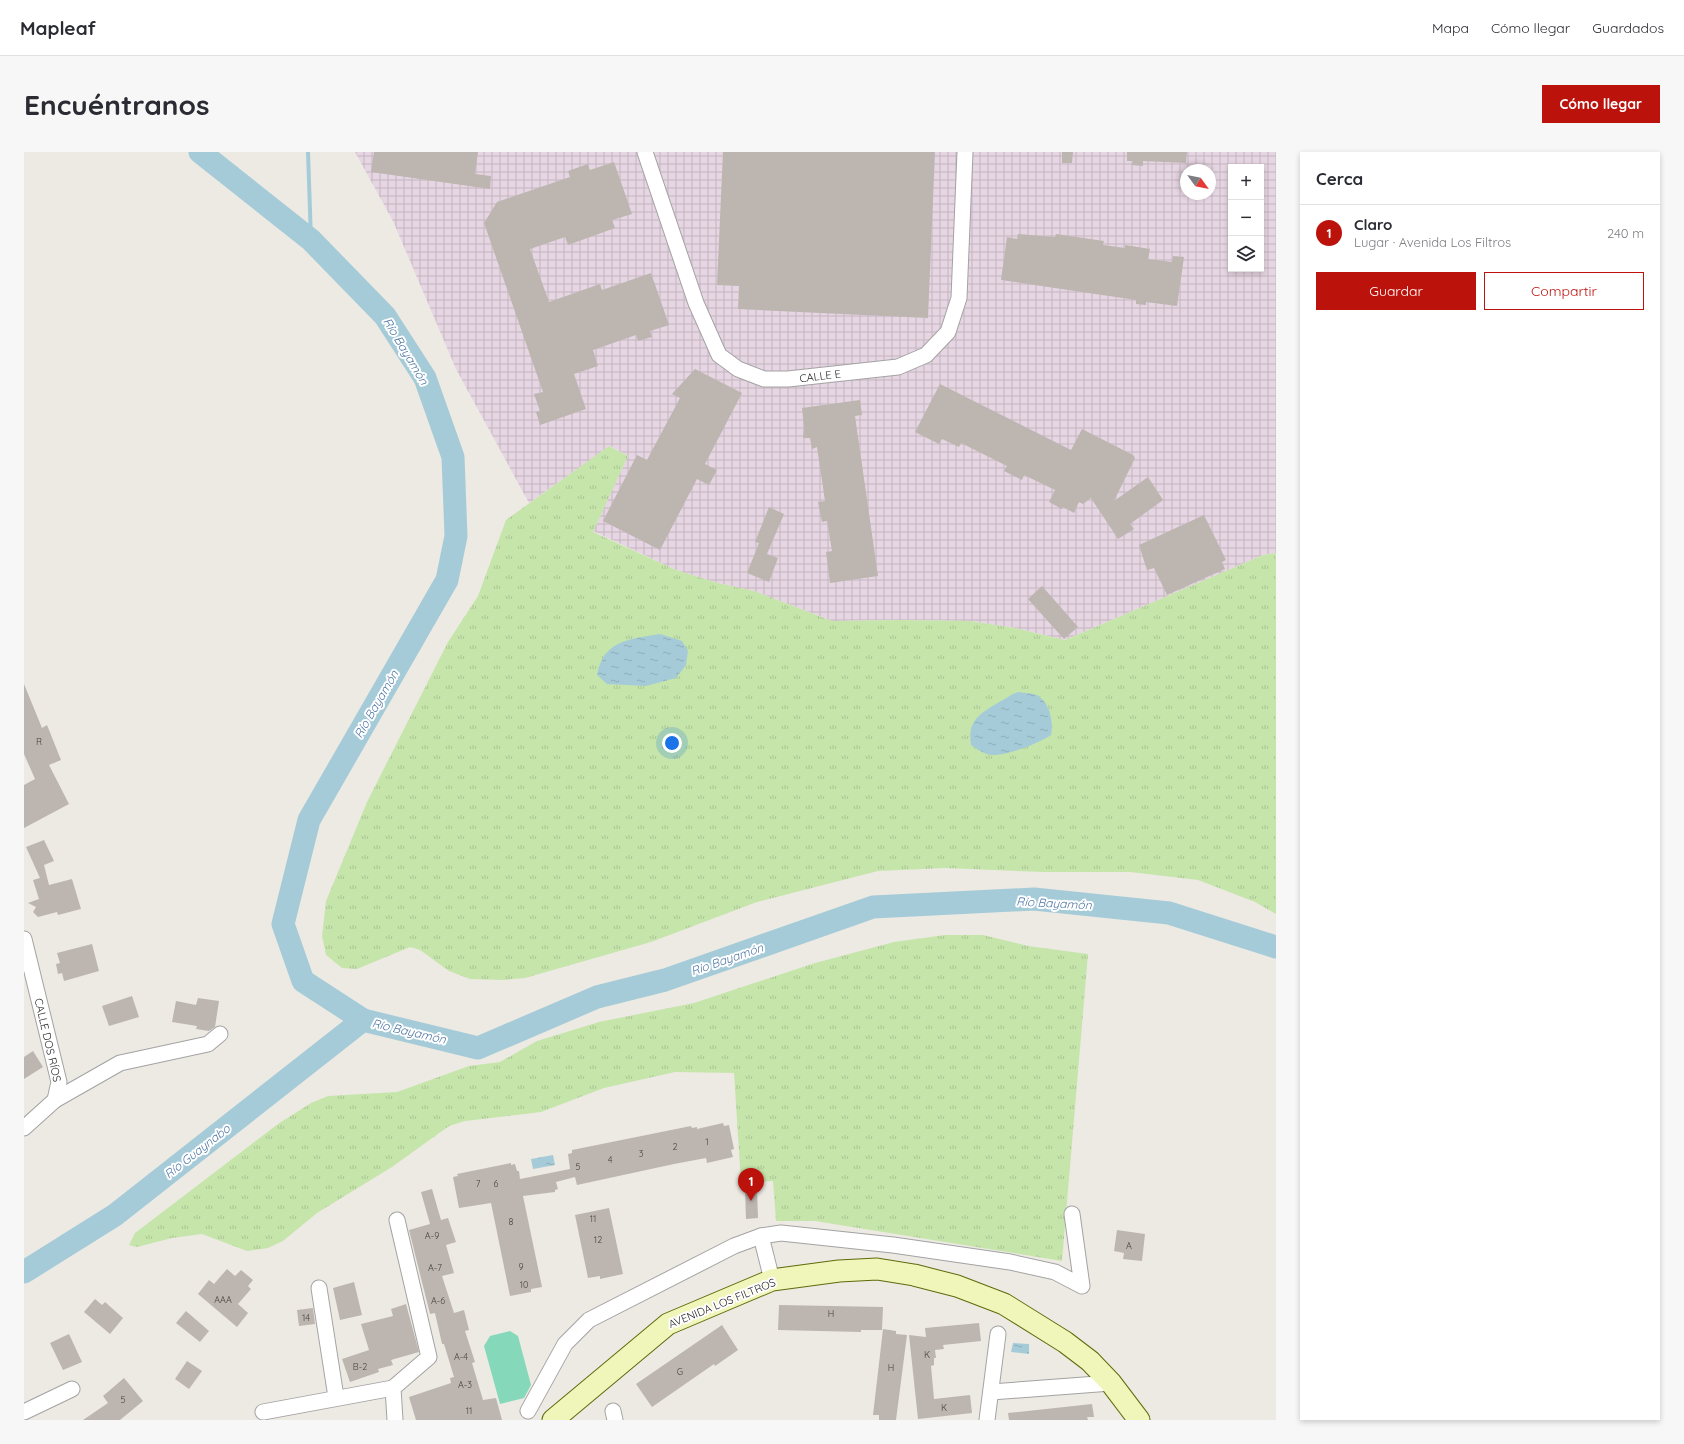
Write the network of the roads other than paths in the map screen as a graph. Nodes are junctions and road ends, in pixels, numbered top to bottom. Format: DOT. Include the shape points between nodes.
graph roads {
  1 [pos="645,152"];
  2 [pos="965,152"];
  3 [pos="24,939"];
  4 [pos="220,1034"];
  5 [pos="55,1100"];
  6 [pos="24,1128"];
  7 [pos="1072,1214"];
  8 [pos="397,1220"];
  9 [pos="761,1236"];
  10 [pos="772,1280"];
  11 [pos="319,1288"];
  12 [pos="998,1334"];
  13 [pos="1111,1383"];
  14 [pos="393,1388"];
  15 [pos="72,1389"];
  16 [pos="991,1392"];
  17 [pos="336,1397"];
  18 [pos="528,1411"];
  19 [pos="24,1412"];
  20 [pos="264,1412"];
  21 [pos="395,1420"];
  22 [pos="552,1420"];
  23 [pos="988,1420"];
  24 [pos="1139,1420"];
  1 -- 2 [label="street, CALLE E" via="696,303 719,355 738,369 764,379 788,380 898,367 926,355 948,332 960,298"];
  3 -- 5 [label="street, CALLE DOS RÍOS" via="60,1082"];
  4 -- 5 [label="street" via="208,1044 120,1063"];
  5 -- 6 [label="street"];
  7 -- 9 [label="street" via="1082,1286 1055,1272 1010,1262 893,1245 781,1233"];
  8 -- 14 [label="street" via="429,1357"];
  9 -- 10 [label="street"];
  9 -- 18 [label="street" via="734,1246 589,1320 565,1344"];
  10 -- 13 [label="main road, AVENIDA LOS FILTROS" via="877,1269 957,1286 1004,1304 1065,1342"];
  10 -- 22 [label="main road, AVENIDA LOS FILTROS" via="668,1324"];
  11 -- 17 [label="street"];
  12 -- 16 [label="street"];
  13 -- 16 [label="street"];
  13 -- 24 [label="main road, AVENIDA LOS FILTROS"];
  14 -- 17 [label="street"];
  14 -- 21 [label="street"];
  15 -- 19 [label="street"];
  16 -- 23 [label="street"];
  17 -- 20 [label="street"];
}
